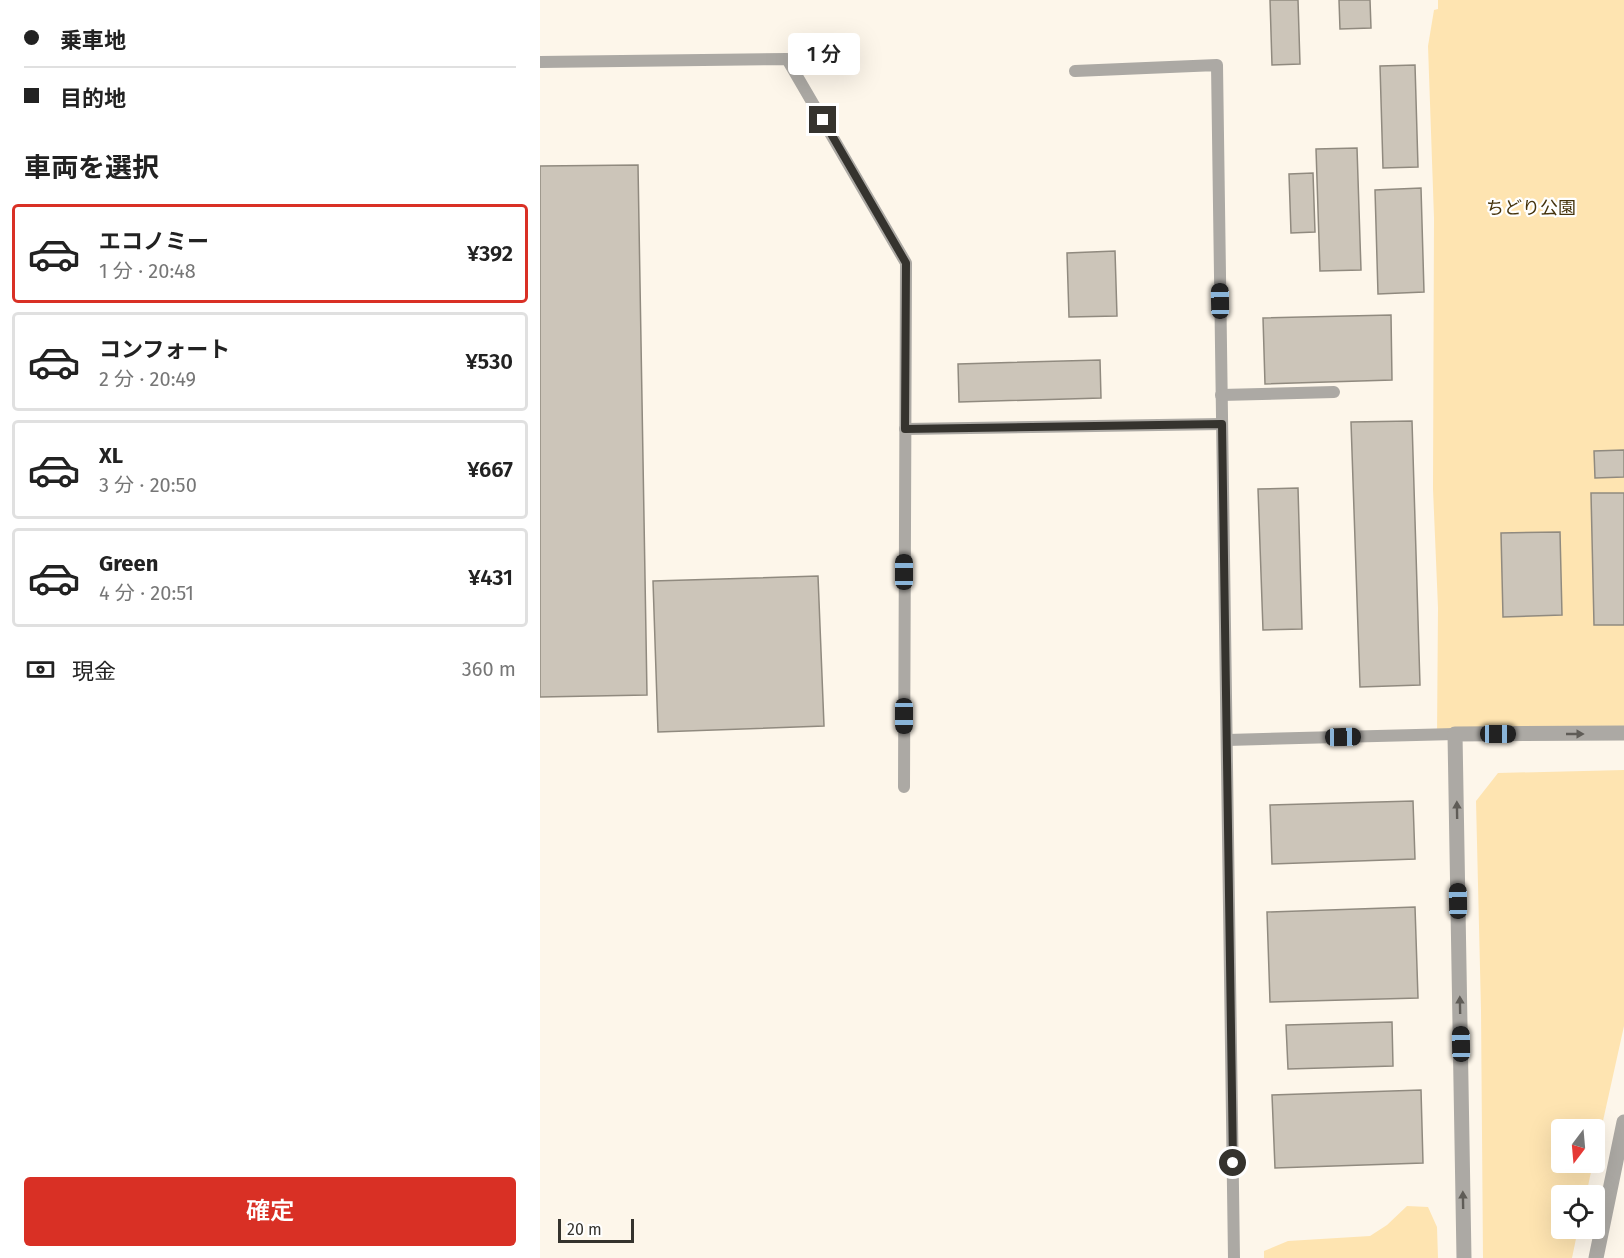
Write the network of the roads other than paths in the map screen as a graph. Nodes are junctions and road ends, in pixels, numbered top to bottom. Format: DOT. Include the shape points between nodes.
graph roads {
  1 [pos="540,63"];
  2 [pos="1075,71"];
  3 [pos="1334,392"];
  4 [pos="1221,395"];
  5 [pos="1222,424"];
  6 [pos="905,429"];
  7 [pos="1624,733"];
  8 [pos="1455,735"];
  9 [pos="1227,740"];
  10 [pos="904,787"];
  11 [pos="1624,1122"];
  12 [pos="1234,1258"];
  13 [pos="1464,1258"];
  14 [pos="1596,1258"];
  1 -- 6 [label="lane" via="787,59 906,263"];
  2 -- 4 [label="lane" via="1216,65"];
  3 -- 4 [label="lane"];
  4 -- 5 [label="lane"];
  5 -- 6 [label="lane"];
  5 -- 9 [label="lane"];
  6 -- 10 [label="lane"];
  8 -- 7 [label="street, one-way"];
  8 -- 9 [label="lane"];
  13 -- 8 [label="street, one-way"];
  9 -- 12 [label="lane"];
  11 -- 14 [label="street"];
}
